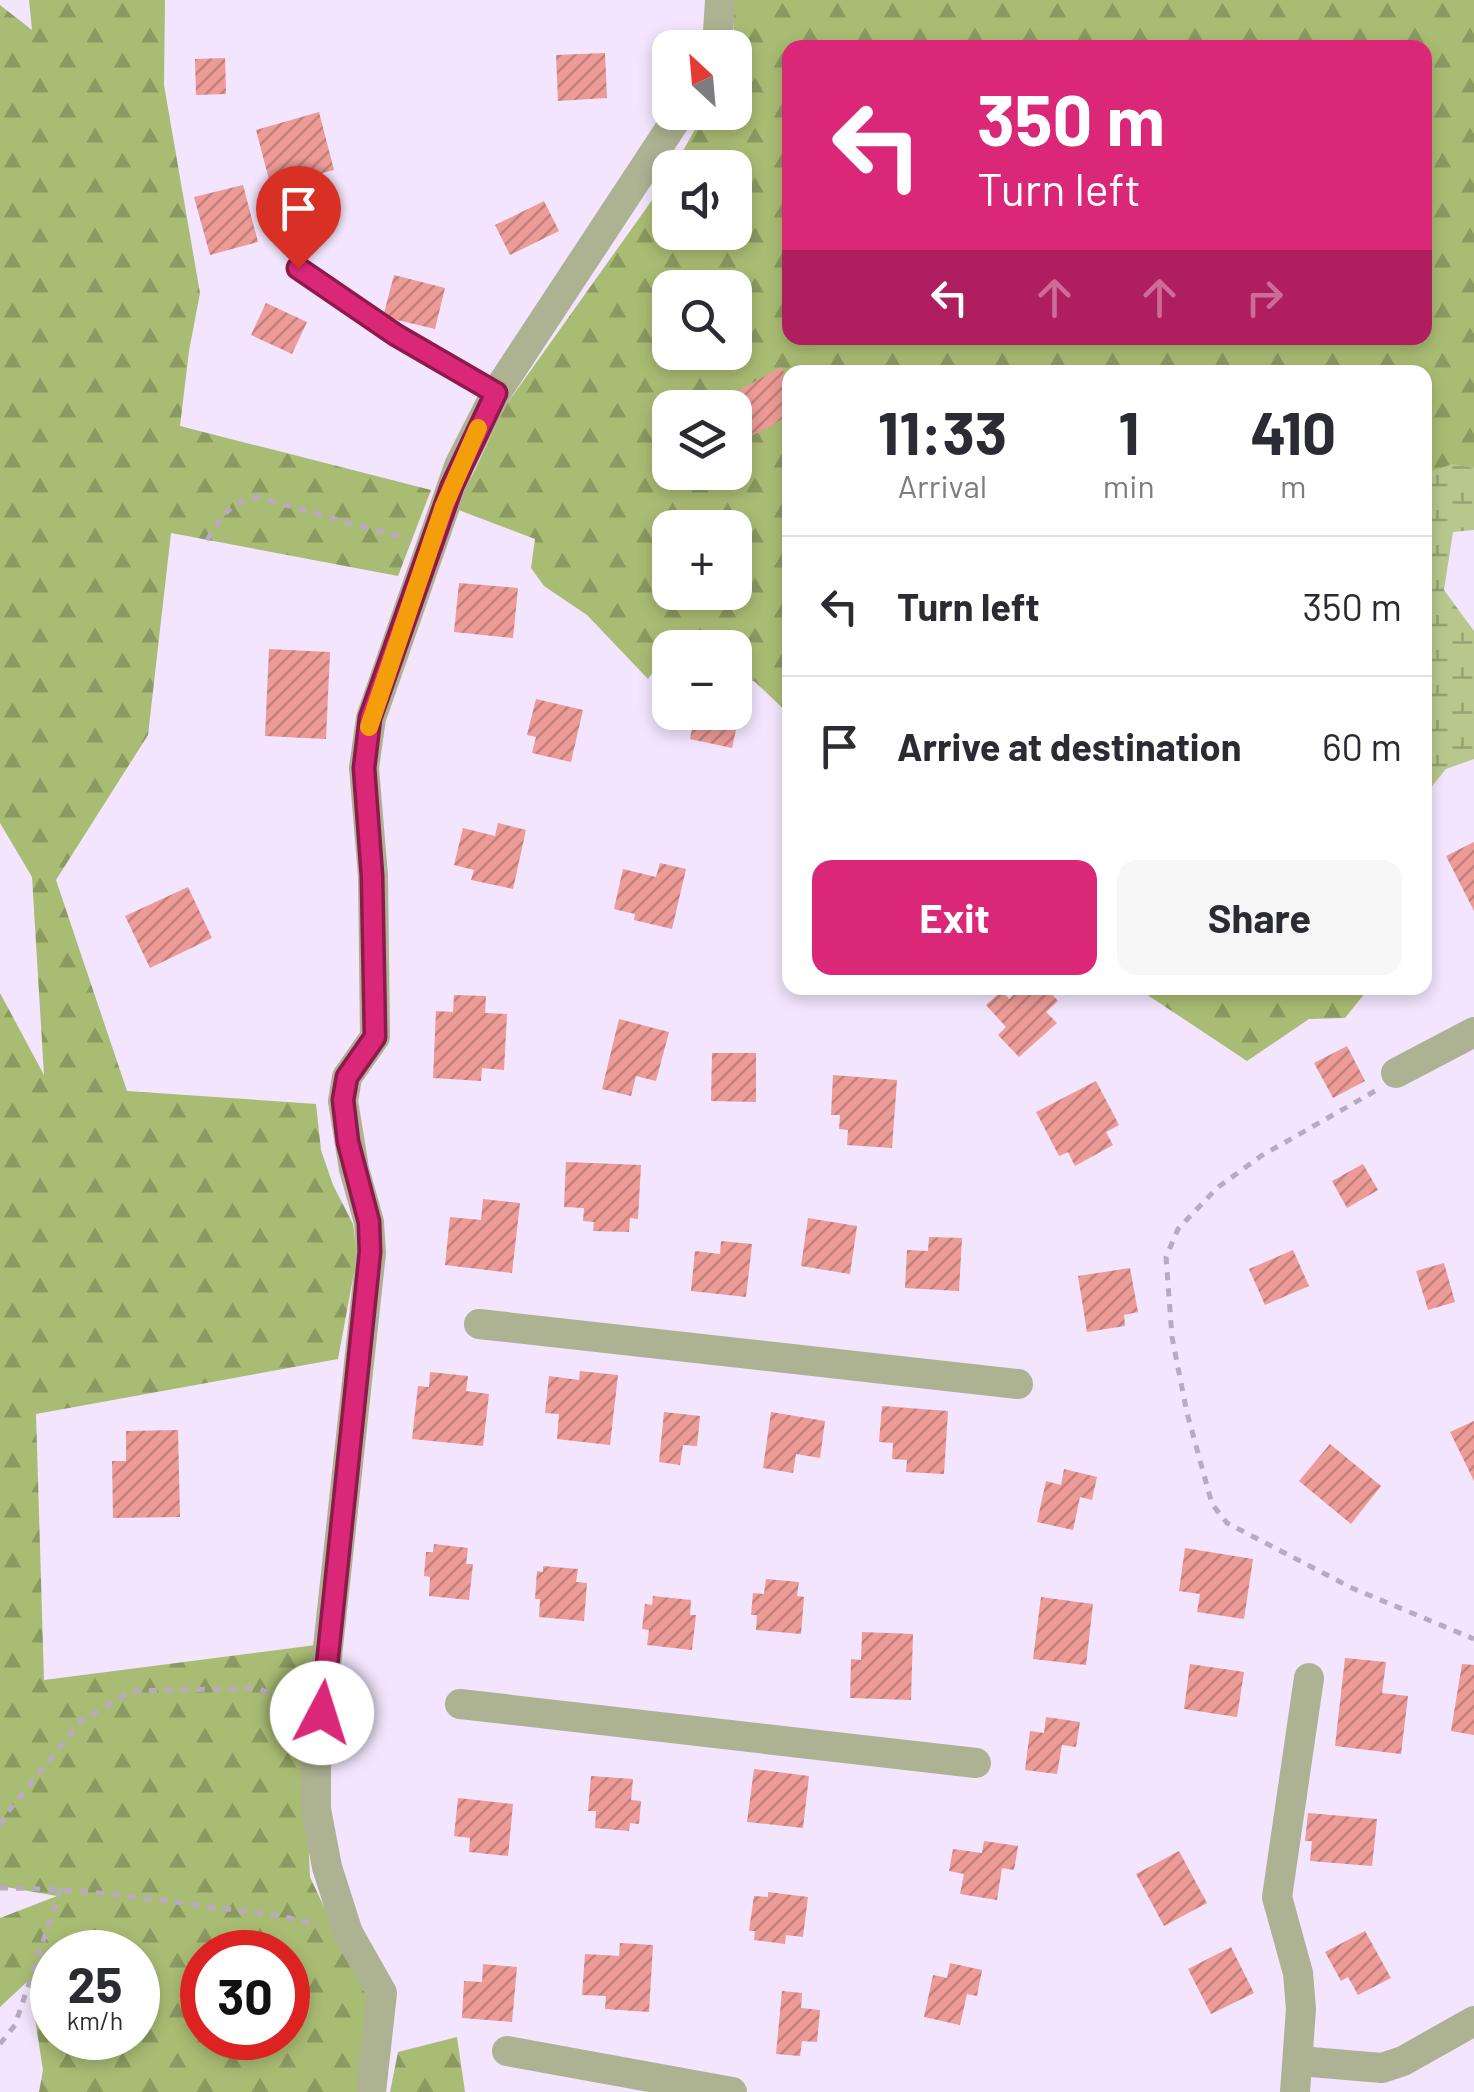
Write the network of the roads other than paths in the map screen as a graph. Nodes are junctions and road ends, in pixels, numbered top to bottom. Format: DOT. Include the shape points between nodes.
graph roads {
  1 [pos="720,0"];
  2 [pos="718,30"];
  3 [pos="669,130"];
  4 [pos="298,268"];
  5 [pos="496,393"];
  6 [pos="1474,1032"];
  7 [pos="1396,1073"];
  8 [pos="479,1324"];
  9 [pos="1018,1384"];
  10 [pos="1309,1678"];
  11 [pos="460,1704"];
  12 [pos="976,1763"];
  13 [pos="1474,2021"];
  14 [pos="507,2051"];
  15 [pos="1299,2061"];
  16 [pos="370,2092"];
  17 [pos="732,2092"];
  18 [pos="1295,2092"];
  1 -- 2 [label="street"];
  3 -- 5 [label="street"];
  4 -- 5 [label="lane"];
  5 -- 16 [label="street" via="430,545 370,718 364,768 375,1037 347,1077 343,1100 370,1252 316,1757 316,1809 348,1932 382,1992"];
  6 -- 7 [label="street"];
  8 -- 9 [label="street"];
  10 -- 15 [label="street" via="1277,1898 1298,1972"];
  11 -- 12 [label="street"];
  13 -- 15 [label="street" via="1382,2068"];
  14 -- 17 [label="street"];
  15 -- 18 [label="street"];
}
